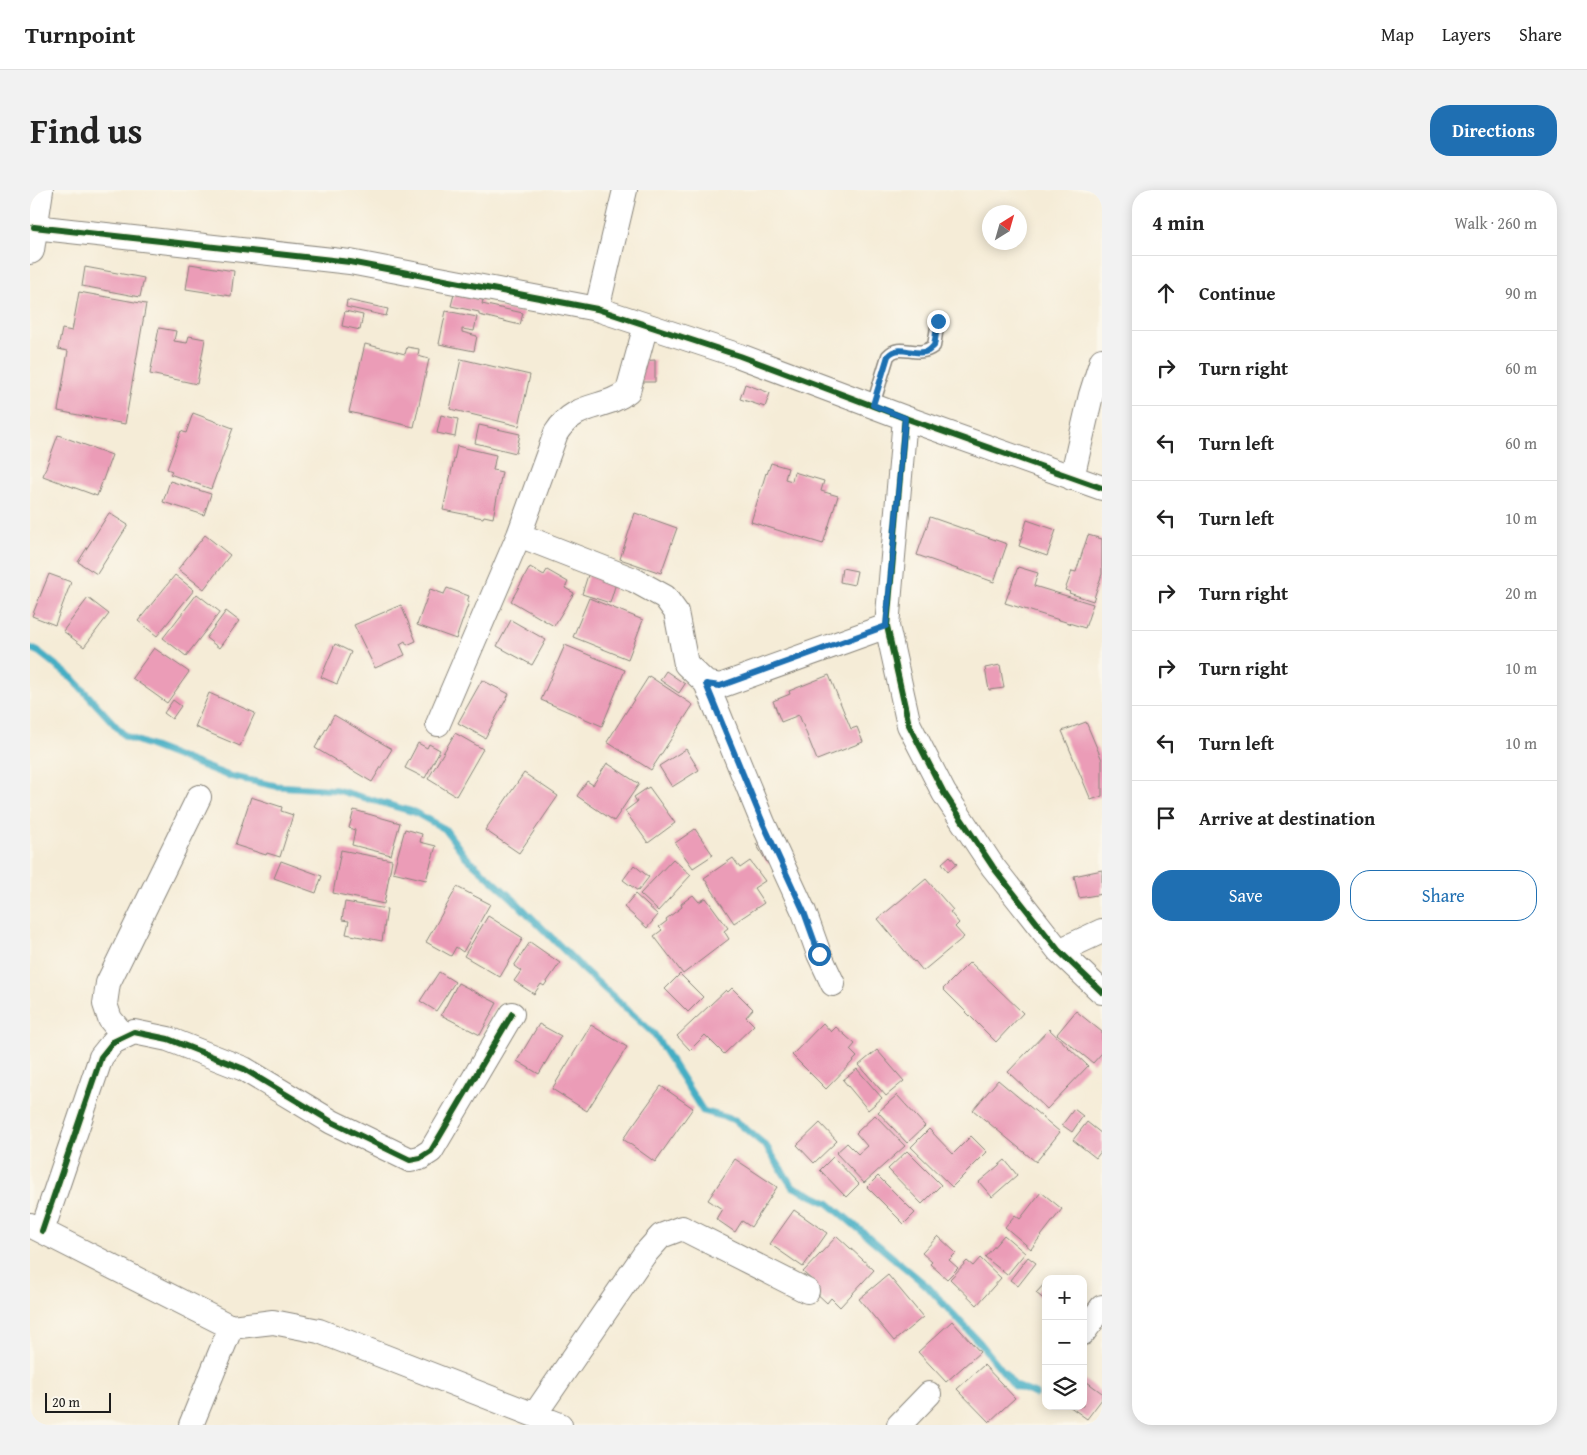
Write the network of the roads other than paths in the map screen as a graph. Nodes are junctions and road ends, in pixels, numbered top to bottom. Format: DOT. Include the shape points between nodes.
graph roads {
  1 [pos="625,190"];
  2 [pos="36,192"];
  3 [pos="32,238"];
  4 [pos="597,309"];
  5 [pos="938,321"];
  6 [pos="646,325"];
  7 [pos="1102,360"];
  8 [pos="873,405"];
  9 [pos="905,418"];
  10 [pos="1072,478"];
  11 [pos="1102,488"];
  12 [pos="519,535"];
  13 [pos="886,626"];
  14 [pos="706,684"];
  15 [pos="438,724"];
  16 [pos="199,797"];
  17 [pos="1102,931"];
  18 [pos="1059,951"];
  19 [pos="833,984"];
  20 [pos="1102,992"];
  21 [pos="512,1014"];
  22 [pos="124,1036"];
  23 [pos="36,1228"];
  24 [pos="807,1291"];
  25 [pos="1102,1306"];
  26 [pos="231,1327"];
  27 [pos="1087,1327"];
  28 [pos="929,1394"];
  29 [pos="535,1414"];
  30 [pos="192,1425"];
  31 [pos="560,1425"];
  32 [pos="899,1425"];
  1 -- 4 [label="street"];
  2 -- 3 [label="street"];
  3 -- 4 [label="street" via="350,262"];
  4 -- 6 [label="street"];
  5 -- 8 [label="lane" via="934,346 928,351 899,349 888,356"];
  6 -- 8 [label="street"];
  6 -- 12 [label="street" via="628,391 621,397 582,409 564,421 556,433"];
  7 -- 10 [label="street"];
  8 -- 9 [label="street"];
  9 -- 10 [label="street"];
  9 -- 13 [label="street"];
  10 -- 11 [label="street"];
  12 -- 14 [label="street" via="634,580 665,597 676,612 686,664"];
  12 -- 15 [label="street"];
  13 -- 14 [label="street" via="720,686"];
  13 -- 18 [label="street" via="909,724 944,793 993,868"];
  14 -- 19 [label="street"];
  16 -- 22 [label="street" via="108,983 105,1004 110,1019"];
  17 -- 18 [label="street"];
  18 -- 20 [label="street"];
  21 -- 22 [label="street" via="431,1151 410,1160 332,1122 244,1069 168,1039 134,1032"];
  22 -- 23 [label="street" via="113,1042 102,1057"];
  23 -- 26 [label="street"];
  24 -- 29 [label="street" via="682,1228 661,1236 644,1255"];
  25 -- 27 [label="street"];
  26 -- 29 [label="street" via="273,1322 319,1331"];
  26 -- 30 [label="street"];
  28 -- 32 [label="street"];
  29 -- 31 [label="street"];
}
